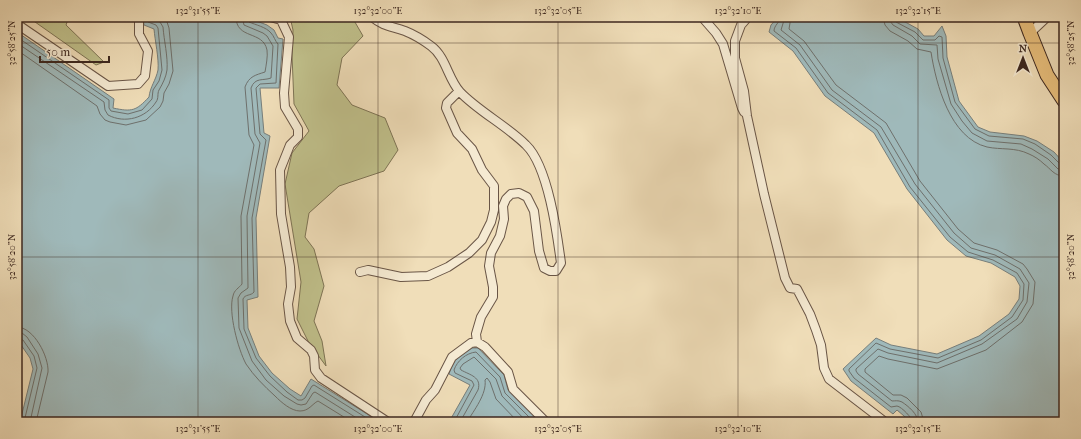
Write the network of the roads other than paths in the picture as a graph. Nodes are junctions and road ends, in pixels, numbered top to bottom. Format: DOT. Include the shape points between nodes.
graph roads {
  1 [pos="139,17"];
  2 [pos="270,17"];
  3 [pos="372,17"];
  4 [pos="702,17"];
  5 [pos="748,17"];
  6 [pos="1024,17"];
  7 [pos="1047,17"];
  8 [pos="17,24"];
  9 [pos="1030,33"];
  10 [pos="459,91"];
  11 [pos="1064,101"];
  12 [pos="747,116"];
  13 [pos="360,272"];
  14 [pos="477,342"];
  15 [pos="388,422"];
  16 [pos="414,422"];
  17 [pos="546,422"];
  18 [pos="885,422"];
  1 -- 8 [label="street" via="139,34 148,52 145,76 138,84 108,86"];
  2 -- 15 [label="street" via="281,20 289,37 285,107 298,129 298,137 290,145 280,170 281,214 290,267 290,321 297,338 314,356 315,370 321,378"];
  3 -- 10 [label="street" via="380,24 406,31 436,49"];
  4 -- 12 [label="street" via="723,44 742,108"];
  5 -- 12 [label="street" via="741,25 735,41 735,58 744,91"];
  6 -- 9 [label="highway"];
  7 -- 9 [label="street"];
  9 -- 11 [label="highway" via="1047,75"];
  10 -- 13 [label="street" via="447,103 446,108 458,133 472,149 482,170 494,186 494,210 482,240 469,253 428,276 401,277 368,270"];
  10 -- 14 [label="street" via="528,146 536,158 551,203 560,263 556,271 544,268 534,211 527,197 519,193 511,194 503,206 504,219 500,236 491,253 489,266 493,297 482,317 476,334"];
  12 -- 18 [label="street" via="785,278 790,288 797,289 810,314 821,345 824,368 829,379"];
  14 -- 16 [label="street" via="471,343 452,357"];
  14 -- 17 [label="street" via="508,372 513,389"];
}
